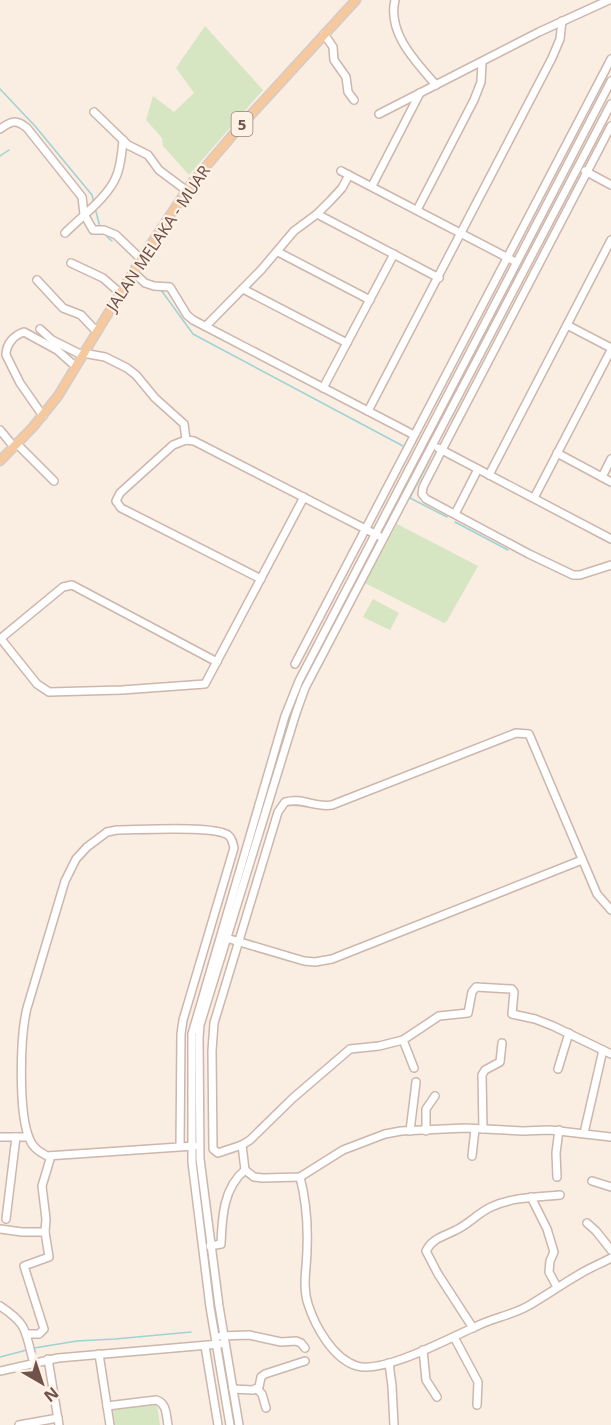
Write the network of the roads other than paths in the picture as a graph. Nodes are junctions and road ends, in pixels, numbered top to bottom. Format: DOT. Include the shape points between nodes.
graph roads {
  1 [pos="356,0"];
  2 [pos="395,0"];
  3 [pos="609,0"];
  4 [pos="562,21"];
  5 [pos="324,34"];
  6 [pos="611,58"];
  7 [pos="482,62"];
  8 [pos="611,81"];
  9 [pos="436,85"];
  10 [pos="420,93"];
  11 [pos="354,100"];
  12 [pos="611,104"];
  13 [pos="94,112"];
  14 [pos="379,114"];
  15 [pos="611,126"];
  16 [pos="0,129"];
  17 [pos="123,140"];
  18 [pos="578,167"];
  19 [pos="341,171"];
  20 [pos="587,172"];
  21 [pos="349,175"];
  22 [pos="611,184"];
  23 [pos="372,186"];
  24 [pos="187,191"];
  25 [pos="417,210"];
  26 [pos="86,212"];
  27 [pos="317,214"];
  28 [pos="65,233"];
  29 [pos="462,234"];
  30 [pos="611,241"];
  31 [pos="278,252"];
  32 [pos="394,254"];
  33 [pos="508,258"];
  34 [pos="141,259"];
  35 [pos="517,262"];
  36 [pos="71,263"];
  37 [pos="525,267"];
  38 [pos="133,272"];
  39 [pos="439,278"];
  40 [pos="37,280"];
  41 [pos="243,289"];
  42 [pos="120,293"];
  43 [pos="370,300"];
  44 [pos="567,325"];
  45 [pos="206,326"];
  46 [pos="40,329"];
  47 [pos="96,331"];
  48 [pos="347,343"];
  49 [pos="611,349"];
  50 [pos="83,354"];
  51 [pos="75,366"];
  52 [pos="323,388"];
  53 [pos="368,411"];
  54 [pos="43,416"];
  55 [pos="0,430"];
  56 [pos="414,435"];
  57 [pos="186,440"];
  58 [pos="424,440"];
  59 [pos="433,445"];
  60 [pos="15,446"];
  61 [pos="442,450"];
  62 [pos="557,453"];
  63 [pos="611,459"];
  64 [pos="0,461"];
  65 [pos="478,469"];
  66 [pos="489,475"];
  67 [pos="602,477"];
  68 [pos="54,481"];
  69 [pos="611,482"];
  70 [pos="304,497"];
  71 [pos="534,498"];
  72 [pos="455,514"];
  73 [pos="366,529"];
  74 [pos="375,534"];
  75 [pos="384,538"];
  76 [pos="611,539"];
  77 [pos="611,565"];
  78 [pos="261,579"];
  79 [pos="0,639"];
  80 [pos="217,662"];
  81 [pos="295,664"];
  82 [pos="582,860"];
  83 [pos="611,910"];
  84 [pos="223,937"];
  85 [pos="239,942"];
  86 [pos="569,1033"];
  87 [pos="403,1040"];
  88 [pos="502,1043"];
  89 [pos="603,1050"];
  90 [pos="611,1054"];
  91 [pos="414,1068"];
  92 [pos="558,1069"];
  93 [pos="416,1082"];
  94 [pos="435,1096"];
  95 [pos="479,1129"];
  96 [pos="410,1131"];
  97 [pos="426,1131"];
  98 [pos="559,1131"];
  99 [pos="584,1133"];
  100 [pos="0,1137"];
  101 [pos="16,1137"];
  102 [pos="28,1137"];
  103 [pos="611,1137"];
  104 [pos="242,1145"];
  105 [pos="192,1146"];
  106 [pos="200,1146"];
  107 [pos="180,1147"];
  108 [pos="51,1156"];
  109 [pos="472,1156"];
  110 [pos="245,1170"];
  111 [pos="300,1177"];
  112 [pos="557,1177"];
  113 [pos="592,1181"];
  114 [pos="611,1187"];
  115 [pos="560,1195"];
  116 [pos="531,1197"];
  117 [pos="6,1220"];
  118 [pos="587,1223"];
  119 [pos="0,1229"];
  120 [pos="45,1232"];
  121 [pos="210,1246"];
  122 [pos="611,1250"];
  123 [pos="611,1258"];
  124 [pos="557,1287"];
  125 [pos="0,1306"];
  126 [pos="473,1328"];
  127 [pos="27,1336"];
  128 [pos="224,1336"];
  129 [pos="454,1337"];
  130 [pos="216,1341"];
  131 [pos="225,1344"];
  132 [pos="205,1346"];
  133 [pos="305,1348"];
  134 [pos="423,1350"];
  135 [pos="99,1354"];
  136 [pos="48,1359"];
  137 [pos="33,1360"];
  138 [pos="305,1361"];
  139 [pos="389,1363"];
  140 [pos="0,1371"];
  141 [pos="233,1389"];
  142 [pos="257,1389"];
  143 [pos="437,1397"];
  144 [pos="477,1405"];
  145 [pos="107,1406"];
  146 [pos="266,1408"];
  147 [pos="58,1422"];
  148 [pos="19,1425"];
  149 [pos="110,1425"];
  150 [pos="168,1425"];
  151 [pos="218,1425"];
  152 [pos="230,1425"];
  153 [pos="239,1425"];
  154 [pos="394,1425"];
  1 -- 5 [label="main road, JALAN MELAKA - MUAR / 5"];
  2 -- 9 [label="street" via="394,20 402,43"];
  3 -- 4 [label="street"];
  4 -- 7 [label="street"];
  4 -- 29 [label="street" via="557,48"];
  5 -- 11 [label="street"];
  5 -- 24 [label="main road, JALAN MELAKA - MUAR / 5" via="210,160"];
  6 -- 33 [label="street"];
  7 -- 9 [label="street"];
  7 -- 25 [label="street" via="481,82 474,100"];
  8 -- 35 [label="street"];
  9 -- 10 [label="street"];
  10 -- 14 [label="street"];
  10 -- 23 [label="street"];
  12 -- 18 [label="street"];
  13 -- 17 [label="street"];
  15 -- 20 [label="street"];
  16 -- 26 [label="street" via="11,121 19,121 27,128 82,197"];
  17 -- 24 [label="street" via="148,155 159,170"];
  17 -- 26 [label="street" via="116,178"];
  18 -- 20 [label="street"];
  18 -- 37 [label="street"];
  19 -- 21 [label="street"];
  20 -- 22 [label="street"];
  20 -- 61 [label="street"];
  21 -- 23 [label="street"];
  21 -- 27 [label="street"];
  23 -- 25 [label="street"];
  24 -- 34 [label="main road, JALAN MELAKA - MUAR / 5"];
  25 -- 29 [label="street"];
  26 -- 28 [label="street"];
  26 -- 34 [label="street" via="93,230 116,234"];
  27 -- 31 [label="street" via="294,231"];
  27 -- 32 [label="street"];
  29 -- 33 [label="street"];
  29 -- 39 [label="street"];
  30 -- 44 [label="street"];
  31 -- 41 [label="street"];
  31 -- 43 [label="street"];
  32 -- 39 [label="street"];
  32 -- 43 [label="street"];
  33 -- 35 [label="street"];
  33 -- 56 [label="street"];
  34 -- 38 [label="main road, JALAN MELAKA - MUAR / 5"];
  35 -- 37 [label="street"];
  35 -- 58 [label="street"];
  36 -- 42 [label="street" via="103,278"];
  37 -- 59 [label="street"];
  38 -- 42 [label="main road, JALAN MELAKA - MUAR / 5"];
  38 -- 45 [label="street" via="145,283 170,287 187,315"];
  39 -- 53 [label="street"];
  40 -- 47 [label="street" via="63,309 81,315"];
  41 -- 45 [label="street"];
  41 -- 48 [label="street"];
  42 -- 47 [label="main road, JALAN MELAKA - MUAR / 5"];
  43 -- 48 [label="street"];
  44 -- 49 [label="street"];
  44 -- 66 [label="street"];
  45 -- 52 [label="street"];
  46 -- 50 [label="street" via="52,340"];
  47 -- 50 [label="main road, JALAN MELAKA - MUAR / 5"];
  48 -- 52 [label="street"];
  49 -- 62 [label="street"];
  50 -- 51 [label="main road, JALAN MELAKA - MUAR / 5"];
  50 -- 57 [label="street" via="113,360 136,375 184,424"];
  51 -- 54 [label="main road, JALAN MELAKA - MUAR / 5"];
  51 -- 54 [label="street" via="57,350 24,332 9,343 6,355 20,384"];
  52 -- 53 [label="street"];
  53 -- 56 [label="street"];
  54 -- 60 [label="main road, JALAN MELAKA - MUAR / 5"];
  55 -- 60 [label="street"];
  56 -- 73 [label="street"];
  57 -- 70 [label="street"];
  57 -- 78 [label="street" via="173,445 116,501 121,508"];
  58 -- 59 [label="street"];
  58 -- 74 [label="street"];
  59 -- 61 [label="street"];
  59 -- 75 [label="street"];
  60 -- 64 [label="main road, JALAN MELAKA - MUAR / 5"];
  60 -- 68 [label="street"];
  61 -- 65 [label="street"];
  61 -- 72 [label="street" via="422,494"];
  62 -- 67 [label="street"];
  62 -- 71 [label="street"];
  63 -- 67 [label="street"];
  65 -- 66 [label="street"];
  65 -- 72 [label="street"];
  66 -- 71 [label="street"];
  67 -- 69 [label="street"];
  70 -- 73 [label="street"];
  70 -- 78 [label="street"];
  71 -- 76 [label="street"];
  72 -- 77 [label="street" via="573,575"];
  73 -- 74 [label="street"];
  73 -- 81 [label="street"];
  74 -- 75 [label="street"];
  74 -- 84 [label="street" via="293,694"];
  75 -- 84 [label="street" via="300,700"];
  78 -- 80 [label="street"];
  79 -- 80 [label="street" via="36,684 55,693 205,684"];
  79 -- 80 [label="street" via="63,587 72,585"];
  82 -- 83 [label="street" via="597,894"];
  82 -- 85 [label="street" via="332,959 304,961"];
  82 -- 85 [label="street" via="531,737 524,732 516,733 332,805 285,802 278,812"];
  84 -- 85 [label="street"];
  84 -- 105 [label="street" via="193,1027"];
  84 -- 106 [label="street" via="200,1031"];
  85 -- 104 [label="street" via="212,1034 213,1149 218,1153"];
  86 -- 87 [label="street" via="512,1014 512,989 476,987 468,1013 440,1016"];
  86 -- 89 [label="street"];
  86 -- 92 [label="street"];
  87 -- 91 [label="street"];
  87 -- 104 [label="street" via="345,1053"];
  88 -- 95 [label="street" via="500,1062 482,1075"];
  89 -- 90 [label="street"];
  89 -- 99 [label="street"];
  93 -- 96 [label="street"];
  94 -- 97 [label="street" via="426,1109"];
  95 -- 97 [label="street"];
  95 -- 98 [label="street"];
  95 -- 109 [label="street"];
  96 -- 97 [label="street"];
  96 -- 111 [label="street" via="385,1134 342,1150"];
  98 -- 99 [label="street"];
  98 -- 112 [label="street"];
  99 -- 103 [label="street"];
  100 -- 101 [label="street"];
  101 -- 102 [label="street"];
  101 -- 117 [label="street"];
  102 -- 107 [label="street" via="21,1063 23,1026 65,881 76,859 100,837 117,830 206,830 228,835 234,848 183,1020"];
  102 -- 108 [label="street" via="36,1149"];
  104 -- 110 [label="street"];
  105 -- 106 [label="street"];
  105 -- 107 [label="street"];
  105 -- 130 [label="street"];
  106 -- 121 [label="street"];
  107 -- 108 [label="street"];
  108 -- 120 [label="street" via="42,1186"];
  110 -- 111 [label="street" via="254,1177"];
  110 -- 121 [label="street" via="228,1192 221,1244"];
  111 -- 139 [label="street" via="307,1249 305,1290 314,1318 336,1352 348,1362 368,1368"];
  113 -- 114 [label="street"];
  115 -- 116 [label="street"];
  116 -- 124 [label="street" via="554,1252 549,1272"];
  116 -- 126 [label="street" via="493,1206 427,1248 438,1274"];
  118 -- 122 [label="street"];
  119 -- 120 [label="street"];
  120 -- 127 [label="street" via="49,1257 24,1266 44,1329"];
  121 -- 128 [label="street"];
  123 -- 124 [label="street"];
  124 -- 126 [label="street" via="528,1306"];
  125 -- 127 [label="street" via="20,1320"];
  126 -- 129 [label="street"];
  127 -- 137 [label="street"];
  128 -- 130 [label="street"];
  128 -- 131 [label="street"];
  128 -- 133 [label="street" via="296,1341"];
  129 -- 134 [label="street"];
  129 -- 144 [label="street" via="478,1382"];
  130 -- 131 [label="street"];
  130 -- 132 [label="street"];
  130 -- 152 [label="street"];
  131 -- 141 [label="street"];
  132 -- 135 [label="street"];
  132 -- 151 [label="street"];
  134 -- 139 [label="street"];
  134 -- 143 [label="street" via="426,1380"];
  135 -- 136 [label="street"];
  135 -- 145 [label="street"];
  136 -- 137 [label="street"];
  136 -- 147 [label="street"];
  137 -- 140 [label="street"];
  138 -- 142 [label="street" via="262,1375"];
  139 -- 154 [label="street"];
  141 -- 142 [label="street"];
  141 -- 153 [label="street"];
  142 -- 146 [label="street"];
  145 -- 149 [label="street"];
  145 -- 150 [label="street" via="156,1400 165,1406"];
  147 -- 148 [label="street"];
}
